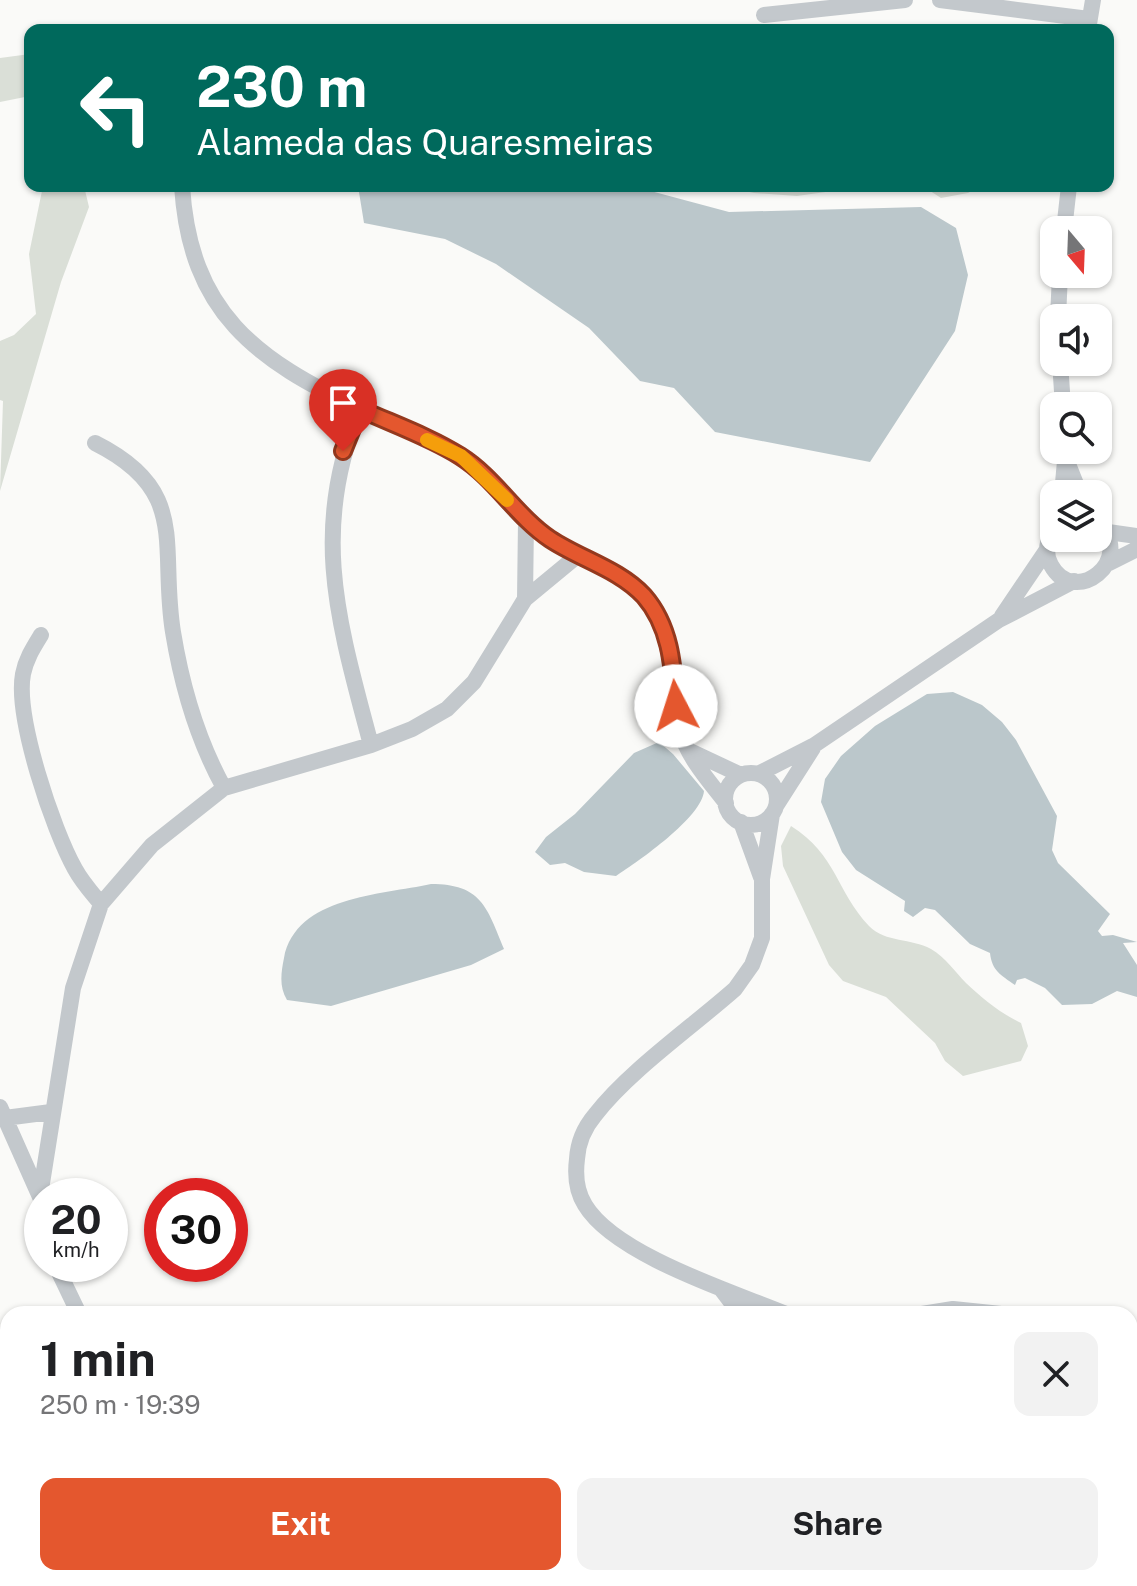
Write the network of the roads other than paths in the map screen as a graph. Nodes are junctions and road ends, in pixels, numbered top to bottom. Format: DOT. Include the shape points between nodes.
graph roads {
  1 [pos="905,0"];
  2 [pos="940,0"];
  3 [pos="1093,0"];
  4 [pos="764,15"];
  5 [pos="1088,24"];
  6 [pos="182,192"];
  7 [pos="1068,192"];
  8 [pos="1066,216"];
  9 [pos="360,409"];
  10 [pos="95,443"];
  11 [pos="526,521"];
  12 [pos="1112,529"];
  13 [pos="1137,536"];
  14 [pos="1137,549"];
  15 [pos="1045,552"];
  16 [pos="1046,552"];
  17 [pos="1112,552"];
  18 [pos="577,556"];
  19 [pos="1109,563"];
  20 [pos="1074,581"];
  21 [pos="525,599"];
  22 [pos="999,620"];
  23 [pos="41,635"];
  24 [pos="371,745"];
  25 [pos="813,746"];
  26 [pos="687,749"];
  27 [pos="749,774"];
  28 [pos="224,788"];
  29 [pos="726,803"];
  30 [pos="774,811"];
  31 [pos="741,822"];
  32 [pos="762,879"];
  33 [pos="101,904"];
  34 [pos="2,1112"];
  35 [pos="51,1112"];
  36 [pos="31,1178"];
  37 [pos="44,1178"];
  38 [pos="64,1282"];
  39 [pos="720,1287"];
  40 [pos="75,1306"];
  41 [pos="734,1306"];
  42 [pos="766,1306"];
  1 -- 4 [label="street"];
  2 -- 5 [label="street"];
  3 -- 5 [label="street"];
  6 -- 9 [label="street" via="185,227 199,275 222,313 251,343"];
  7 -- 8 [label="street"];
  9 -- 11 [label="street" via="461,456"];
  9 -- 24 [label="street" via="343,451 334,497 331,563 342,636"];
  10 -- 28 [label="street" via="139,470 164,514 172,629 186,697 205,753"];
  11 -- 18 [label="street"];
  11 -- 21 [label="street"];
  12 -- 13 [label="street"];
  14 -- 19 [label="street"];
  15 -- 22 [label="street"];
  16 -- 20 [label="street" via="1055,571"];
  17 -- 19 [label="street"];
  18 -- 21 [label="street"];
  18 -- 26 [label="street" via="625,579 658,619 669,645"];
  19 -- 20 [label="street" via="1094,578"];
  20 -- 22 [label="street"];
  21 -- 24 [label="street" via="474,682 447,709"];
  22 -- 25 [label="street"];
  23 -- 33 [label="street" via="22,677 25,713 57,831 76,871"];
  24 -- 28 [label="street"];
  25 -- 27 [label="street"];
  25 -- 30 [label="street"];
  26 -- 27 [label="street"];
  26 -- 29 [label="street"];
  27 -- 29 [label="street" via="729,786"];
  27 -- 30 [label="street" via="776,790"];
  28 -- 33 [label="street" via="152,845"];
  29 -- 31 [label="street"];
  30 -- 31 [label="street" via="758,824"];
  30 -- 32 [label="street"];
  31 -- 32 [label="street"];
  32 -- 39 [label="street" via="762,938 752,965 735,989 594,1115 578,1142 577,1186 586,1207 632,1245"];
  33 -- 35 [label="street" via="73,988"];
  34 -- 35 [label="street"];
  34 -- 36 [label="street"];
  35 -- 37 [label="street"];
  38 -- 40 [label="street"];
  39 -- 41 [label="street"];
  39 -- 42 [label="street"];
}
